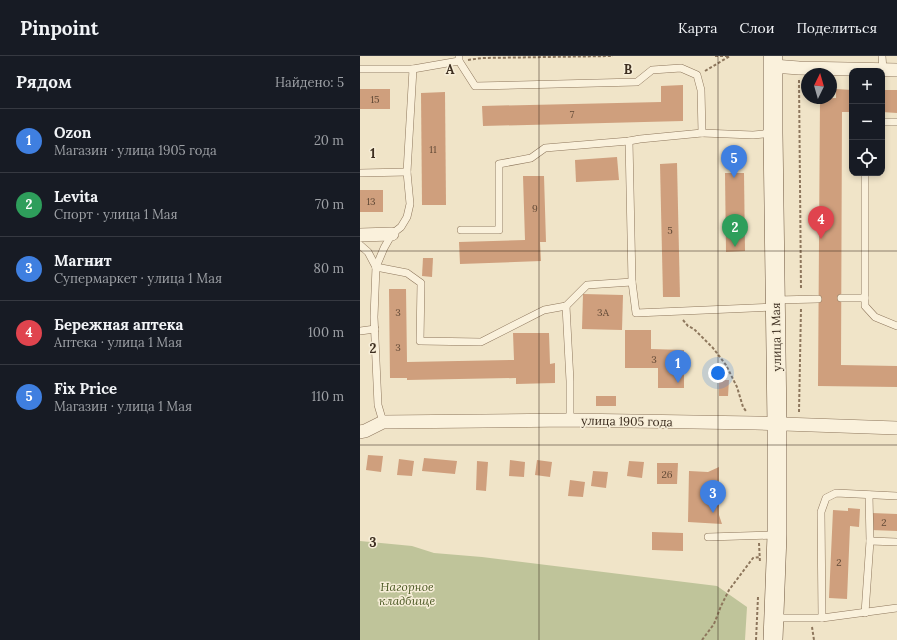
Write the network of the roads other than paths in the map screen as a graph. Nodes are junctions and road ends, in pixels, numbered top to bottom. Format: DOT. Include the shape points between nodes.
graph roads {
  1 [pos="882,56"];
  2 [pos="459,58"];
  3 [pos="773,61"];
  4 [pos="883,68"];
  5 [pos="360,69"];
  6 [pos="413,69"];
  7 [pos="849,69"];
  8 [pos="885,70"];
  9 [pos="897,70"];
  10 [pos="885,122"];
  11 [pos="897,122"];
  12 [pos="702,133"];
  13 [pos="773,133"];
  14 [pos="629,142"];
  15 [pos="407,172"];
  16 [pos="360,173"];
  17 [pos="864,176"];
  18 [pos="461,230"];
  19 [pos="392,234"];
  20 [pos="360,235"];
  21 [pos="360,245"];
  22 [pos="376,267"];
  23 [pos="632,282"];
  24 [pos="841,298"];
  25 [pos="865,298"];
  26 [pos="818,299"];
  27 [pos="775,304"];
  28 [pos="566,306"];
  29 [pos="897,326"];
  30 [pos="375,329"];
  31 [pos="360,330"];
  32 [pos="570,420"];
  33 [pos="383,422"];
  34 [pos="777,424"];
  35 [pos="897,428"];
  36 [pos="360,432"];
  37 [pos="869,495"];
  38 [pos="897,496"];
  39 [pos="768,535"];
  40 [pos="708,537"];
  41 [pos="870,541"];
  42 [pos="897,542"];
  43 [pos="897,608"];
  44 [pos="865,613"];
  45 [pos="774,618"];
  46 [pos="822,618"];
  47 [pos="773,640"];
  1 -- 4 [label="lane"];
  2 -- 6 [label="lane"];
  2 -- 12 [label="lane" via="475,86 637,82 652,70 681,68 697,75 701,90"];
  3 -- 7 [label="street" via="794,67"];
  3 -- 13 [label="main road, улица 1 Мая"];
  5 -- 6 [label="lane"];
  6 -- 15 [label="lane"];
  8 -- 9 [label="street"];
  10 -- 11 [label="lane"];
  12 -- 13 [label="lane"];
  12 -- 14 [label="lane"];
  13 -- 27 [label="main road, улица 1 Мая"];
  14 -- 18 [label="lane" via="546,148 531,158 499,164 499,230"];
  14 -- 23 [label="lane"];
  15 -- 16 [label="lane"];
  15 -- 19 [label="lane" via="410,204 406,217"];
  17 -- 25 [label="lane"];
  19 -- 20 [label="street"];
  19 -- 22 [label="lane"];
  21 -- 22 [label="lane" via="368,252"];
  22 -- 28 [label="lane" via="407,272 421,283 420,341 481,342 544,310"];
  22 -- 30 [label="lane"];
  23 -- 27 [label="lane" via="636,313"];
  23 -- 28 [label="lane" via="587,285"];
  24 -- 25 [label="lane"];
  25 -- 29 [label="lane" via="865,306 875,317"];
  26 -- 27 [label="lane"];
  27 -- 34 [label="main road, улица 1 Мая"];
  28 -- 32 [label="lane"];
  30 -- 31 [label="lane"];
  30 -- 33 [label="lane" via="378,405"];
  32 -- 33 [label="street, улица 1905 года"];
  32 -- 34 [label="street, улица 1905 года"];
  33 -- 36 [label="street, улица 1905 года"];
  34 -- 35 [label="street, улица 1905 года"];
  34 -- 39 [label="main road, улица 1 Мая"];
  37 -- 38 [label="lane"];
  37 -- 41 [label="lane"];
  37 -- 46 [label="lane" via="836,493 826,498 821,512"];
  39 -- 40 [label="lane"];
  39 -- 45 [label="main road, улица 1 Мая"];
  41 -- 42 [label="lane"];
  41 -- 44 [label="lane"];
  43 -- 44 [label="lane"];
  44 -- 46 [label="lane"];
  45 -- 46 [label="lane"];
  45 -- 47 [label="main road, улица 1 Мая"];
}
